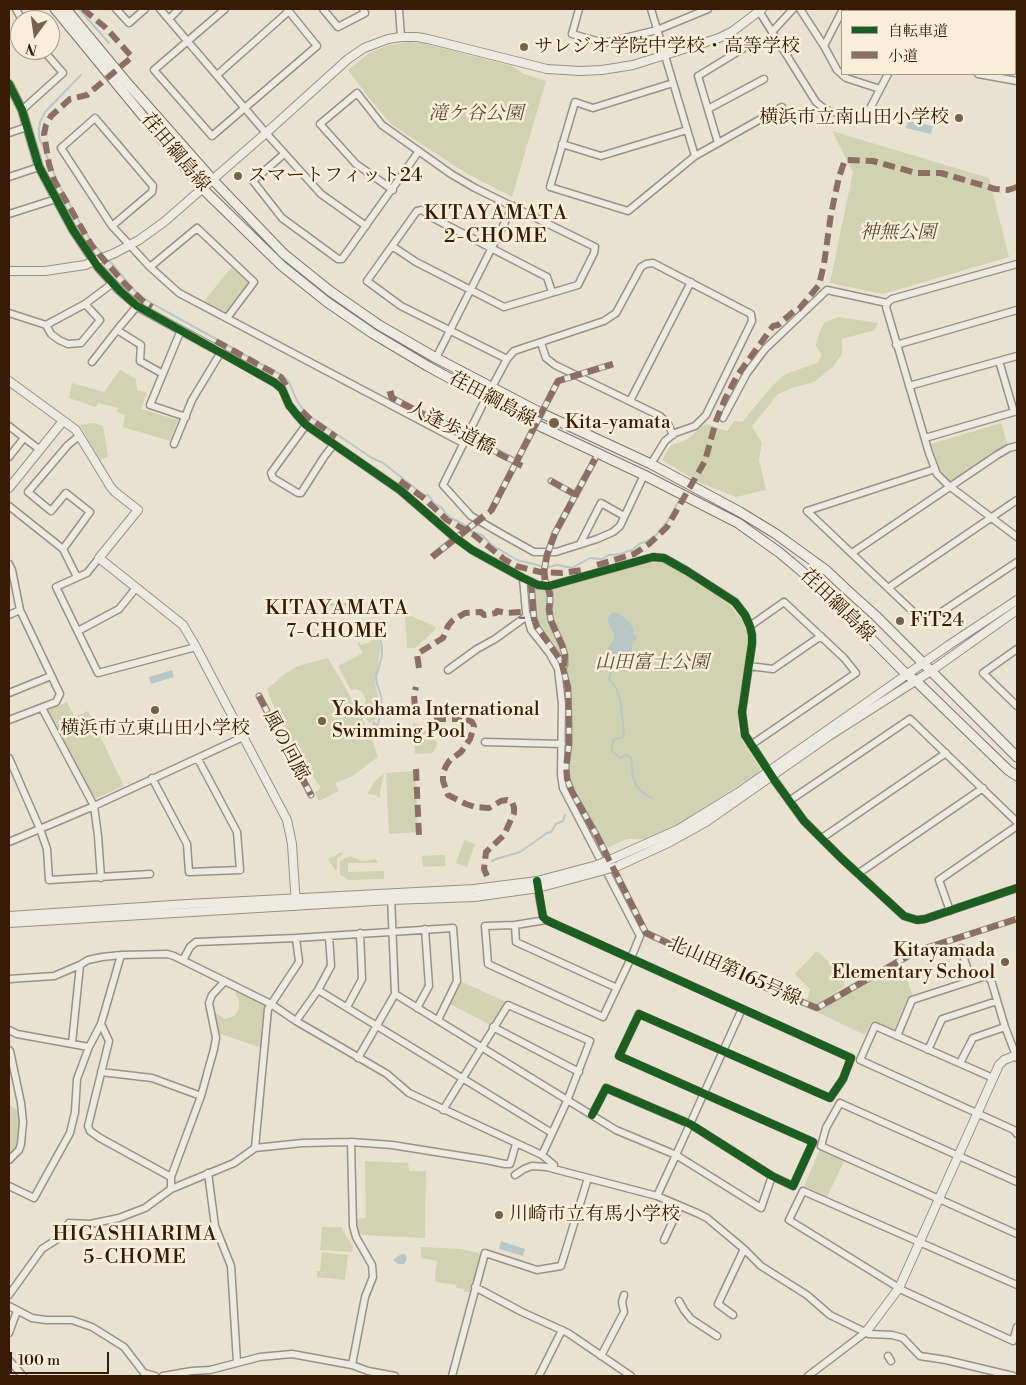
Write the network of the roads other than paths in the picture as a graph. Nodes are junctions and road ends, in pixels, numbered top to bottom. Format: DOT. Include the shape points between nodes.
graph roads {
  1 [pos="54,9"];
  2 [pos="66,9"];
  3 [pos="116,9"];
  4 [pos="145,9"];
  5 [pos="160,9"];
  6 [pos="179,9"];
  7 [pos="225,9"];
  8 [pos="323,9"];
  9 [pos="363,9"];
  10 [pos="399,9"];
  11 [pos="579,9"];
  12 [pos="652,9"];
  13 [pos="708,9"];
  14 [pos="793,9"];
  15 [pos="800,9"];
  16 [pos="901,9"];
  17 [pos="288,10"];
  18 [pos="761,10"];
  19 [pos="896,10"];
  20 [pos="841,13"];
  21 [pos="168,19"];
  22 [pos="657,30"];
  23 [pos="772,32"];
  24 [pos="402,37"];
  25 [pos="188,42"];
  26 [pos="824,46"];
  27 [pos="744,48"];
  28 [pos="665,56"];
  29 [pos="52,60"];
  30 [pos="841,72"];
  31 [pos="217,75"];
  32 [pos="887,75"];
  33 [pos="984,75"];
  34 [pos="847,76"];
  35 [pos="764,79"];
  36 [pos="1017,81"];
  37 [pos="9,84"];
  38 [pos="673,84"];
  39 [pos="880,89"];
  40 [pos="245,108"];
  41 [pos="782,108"];
  42 [pos="708,109"];
  43 [pos="22,110"];
  44 [pos="27,127"];
  45 [pos="687,130"];
  46 [pos="9,133"];
  47 [pos="266,133"];
  48 [pos="718,143"];
  49 [pos="562,144"];
  50 [pos="419,151"];
  51 [pos="284,154"];
  52 [pos="695,156"];
  53 [pos="39,167"];
  54 [pos="9,177"];
  55 [pos="212,179"];
  56 [pos="202,188"];
  57 [pos="392,190"];
  58 [pos="56,199"];
  59 [pos="513,206"];
  60 [pos="9,214"];
  61 [pos="112,226"];
  62 [pos="366,226"];
  63 [pos="130,245"];
  64 [pos="392,246"];
  65 [pos="492,249"];
  66 [pos="1017,264"];
  67 [pos="150,267"];
  68 [pos="9,271"];
  69 [pos="691,282"];
  70 [pos="113,283"];
  71 [pos="470,291"];
  72 [pos="552,292"];
  73 [pos="887,303"];
  74 [pos="84,304"];
  75 [pos="137,306"];
  76 [pos="1017,310"];
  77 [pos="9,312"];
  78 [pos="227,318"];
  79 [pos="46,325"];
  80 [pos="117,330"];
  81 [pos="181,330"];
  82 [pos="450,331"];
  83 [pos="541,343"];
  84 [pos="896,345"];
  85 [pos="221,352"];
  86 [pos="1017,356"];
  87 [pos="436,358"];
  88 [pos="506,359"];
  89 [pos="999,361"];
  90 [pos="92,362"];
  91 [pos="613,364"];
  92 [pos="163,374"];
  93 [pos="9,381"];
  94 [pos="909,386"];
  95 [pos="491,387"];
  96 [pos="390,391"];
  97 [pos="486,398"];
  98 [pos="630,401"];
  99 [pos="186,417"];
  100 [pos="723,418"];
  101 [pos="63,421"];
  102 [pos="306,425"];
  103 [pos="9,426"];
  104 [pos="673,435"];
  105 [pos="79,436"];
  106 [pos="24,438"];
  107 [pos="925,438"];
  108 [pos="463,443"];
  109 [pos="174,444"];
  110 [pos="334,444"];
  111 [pos="1017,446"];
  112 [pos="40,450"];
  113 [pos="9,457"];
  114 [pos="595,458"];
  115 [pos="516,462"];
  116 [pos="651,464"];
  117 [pos="522,466"];
  118 [pos="935,469"];
  119 [pos="644,476"];
  120 [pos="551,481"];
  121 [pos="950,486"];
  122 [pos="9,488"];
  123 [pos="576,495"];
  124 [pos="1017,500"];
  125 [pos="9,506"];
  126 [pos="624,516"];
  127 [pos="991,517"];
  128 [pos="1017,537"];
  129 [pos="580,544"];
  130 [pos="63,549"];
  131 [pos="852,553"];
  132 [pos="432,557"];
  133 [pos="99,558"];
  134 [pos="1017,562"];
  135 [pos="9,564"];
  136 [pos="77,577"];
  137 [pos="523,578"];
  138 [pos="531,581"];
  139 [pos="136,588"];
  140 [pos="888,588"];
  141 [pos="1017,600"];
  142 [pos="20,610"];
  143 [pos="1017,610"];
  144 [pos="9,615"];
  145 [pos="527,616"];
  146 [pos="750,626"];
  147 [pos="78,631"];
  148 [pos="821,636"];
  149 [pos="196,647"];
  150 [pos="1017,649"];
  151 [pos="923,664"];
  152 [pos="748,666"];
  153 [pos="563,669"];
  154 [pos="448,670"];
  155 [pos="931,671"];
  156 [pos="907,675"];
  157 [pos="52,676"];
  158 [pos="915,680"];
  159 [pos="9,692"];
  160 [pos="259,696"];
  161 [pos="1017,705"];
  162 [pos="42,708"];
  163 [pos="9,720"];
  164 [pos="243,737"];
  165 [pos="485,742"];
  166 [pos="562,744"];
  167 [pos="751,745"];
  168 [pos="946,753"];
  169 [pos="1017,756"];
  170 [pos="9,758"];
  171 [pos="198,759"];
  172 [pos="770,773"];
  173 [pos="1017,776"];
  174 [pos="152,778"];
  175 [pos="983,788"];
  176 [pos="311,795"];
  177 [pos="790,801"];
  178 [pos="94,806"];
  179 [pos="1017,822"];
  180 [pos="1017,826"];
  181 [pos="40,829"];
  182 [pos="822,838"];
  183 [pos="9,842"];
  184 [pos="610,859"];
  185 [pos="599,868"];
  186 [pos="859,873"];
  187 [pos="150,874"];
  188 [pos="101,878"];
  189 [pos="537,885"];
  190 [pos="1017,888"];
  191 [pos="391,897"];
  192 [pos="296,902"];
  193 [pos="950,911"];
  194 [pos="9,916"];
  195 [pos="1017,919"];
  196 [pos="546,920"];
  197 [pos="9,923"];
  198 [pos="515,925"];
  199 [pos="425,929"];
  200 [pos="392,931"];
  201 [pos="360,933"];
  202 [pos="329,936"];
  203 [pos="296,938"];
  204 [pos="961,948"];
  205 [pos="121,955"];
  206 [pos="631,958"];
  207 [pos="183,960"];
  208 [pos="80,965"];
  209 [pos="9,979"];
  210 [pos="225,981"];
  211 [pos="971,981"];
  212 [pos="617,988"];
  213 [pos="318,990"];
  214 [pos="395,994"];
  215 [pos="997,1001"];
  216 [pos="271,1004"];
  217 [pos="347,1007"];
  218 [pos="417,1008"];
  219 [pos="742,1009"];
  220 [pos="438,1020"];
  221 [pos="296,1021"];
  222 [pos="101,1024"];
  223 [pos="378,1026"];
  224 [pos="494,1027"];
  225 [pos="1005,1027"];
  226 [pos="9,1030"];
  227 [pos="897,1036"];
  228 [pos="72,1043"];
  229 [pos="89,1047"];
  230 [pos="482,1047"];
  231 [pos="9,1050"];
  232 [pos="722,1050"];
  233 [pos="928,1050"];
  234 [pos="1017,1056"];
  235 [pos="358,1058"];
  236 [pos="960,1064"];
  237 [pos="101,1072"];
  238 [pos="579,1072"];
  239 [pos="463,1078"];
  240 [pos="993,1078"];
  241 [pos="703,1094"];
  242 [pos="201,1096"];
  243 [pos="567,1101"];
  244 [pos="443,1110"];
  245 [pos="978,1113"];
  246 [pos="592,1115"];
  247 [pos="690,1124"];
  248 [pos="552,1133"];
  249 [pos="1017,1134"];
  250 [pos="351,1142"];
  251 [pos="516,1144"];
  252 [pos="255,1148"];
  253 [pos="542,1155"];
  254 [pos="676,1155"];
  255 [pos="958,1157"];
  256 [pos="9,1160"];
  257 [pos="554,1169"];
  258 [pos="208,1173"];
  259 [pos="515,1175"];
  260 [pos="171,1176"];
  261 [pos="772,1176"];
  262 [pos="588,1178"];
  263 [pos="1017,1182"];
  264 [pos="9,1186"];
  265 [pos="171,1189"];
  266 [pos="657,1196"];
  267 [pos="939,1199"];
  268 [pos="680,1206"];
  269 [pos="1017,1234"];
  270 [pos="664,1240"];
  271 [pos="920,1243"];
  272 [pos="744,1249"];
  273 [pos="1017,1285"];
  274 [pos="475,1287"];
  275 [pos="899,1288"];
  276 [pos="9,1295"];
  277 [pos="624,1295"];
  278 [pos="680,1301"];
  279 [pos="9,1306"];
  280 [pos="17,1311"];
  281 [pos="733,1315"];
  282 [pos="1017,1327"];
  283 [pos="562,1330"];
  284 [pos="866,1332"];
  285 [pos="9,1333"];
  286 [pos="717,1336"];
  287 [pos="600,1356"];
  288 [pos="9,1360"];
  289 [pos="237,1362"];
  290 [pos="352,1365"];
  291 [pos="210,1373"];
  292 [pos="23,1376"];
  293 [pos="152,1376"];
  294 [pos="163,1376"];
  295 [pos="387,1376"];
  296 [pos="395,1376"];
  297 [pos="452,1376"];
  298 [pos="538,1376"];
  299 [pos="631,1376"];
  300 [pos="808,1376"];
  301 [pos="1013,1376"];
  1 -- 56 [label="main road, 荏田綱島線"];
  2 -- 55 [label="main road, 荏田綱島線"];
  3 -- 4 [label="street" via="129,24"];
  5 -- 21 [label="street"];
  6 -- 21 [label="street"];
  7 -- 25 [label="street"];
  8 -- 9 [label="street" via="338,27 365,13"];
  10 -- 24 [label="street"];
  11 -- 22 [label="street" via="572,34 604,43"];
  12 -- 22 [label="street"];
  13 -- 22 [label="street"];
  14 -- 23 [label="street"];
  15 -- 26 [label="street"];
  16 -- 19 [label="street"];
  17 -- 31 [label="street"];
  17 -- 40 [label="street" via="317,46"];
  18 -- 23 [label="street"];
  18 -- 28 [label="street" via="719,38"];
  20 -- 26 [label="street"];
  21 -- 25 [label="street"];
  22 -- 28 [label="street"];
  23 -- 39 [label="street" via="816,102 826,110 864,120"];
  24 -- 28 [label="street" via="428,39 562,70 602,70"];
  24 -- 47 [label="street" via="364,48 348,58"];
  25 -- 31 [label="street"];
  25 -- 40 [label="street" via="154,70 212,136"];
  26 -- 30 [label="street"];
  27 -- 42 [label="street" via="698,76"];
  28 -- 38 [label="street"];
  29 -- 43 [label="street" via="63,73"];
  31 -- 40 [label="street"];
  32 -- 39 [label="street"];
  33 -- 36 [label="street"];
  34 -- 39 [label="street"];
  35 -- 42 [label="street"];
  37 -- 43 [label="street"];
  38 -- 45 [label="street"];
  38 -- 49 [label="street" via="593,108 575,102"];
  40 -- 47 [label="street"];
  41 -- 48 [label="street"];
  42 -- 48 [label="street"];
  43 -- 44 [label="street"];
  44 -- 46 [label="street"];
  44 -- 53 [label="street"];
  45 -- 49 [label="street" via="601,156"];
  45 -- 52 [label="street"];
  47 -- 51 [label="street"];
  47 -- 55 [label="street"];
  48 -- 52 [label="street"];
  49 -- 52 [label="street" via="550,187 628,211"];
  50 -- 57 [label="street"];
  50 -- 57 [label="street" via="382,125 357,93 320,124 356,164"];
  50 -- 59 [label="street" via="451,174"];
  51 -- 62 [label="street" via="321,194"];
  51 -- 62 [label="street" via="253,181 282,218 338,259 342,259"];
  53 -- 54 [label="street"];
  53 -- 58 [label="street"];
  55 -- 56 [label="street"];
  55 -- 87 [label="main road, 荏田綱島線" via="284,254 324,286 379,325"];
  56 -- 63 [label="street" via="164,222"];
  56 -- 97 [label="main road, 荏田綱島線" via="282,266 327,302 372,333"];
  57 -- 62 [label="street"];
  58 -- 60 [label="street"];
  58 -- 70 [label="street" via="98,267"];
  59 -- 65 [label="street"];
  59 -- 72 [label="street" via="595,247 578,285"];
  61 -- 61 [label="street" via="152,192 153,186 95,118 61,148"];
  61 -- 63 [label="street"];
  63 -- 67 [label="street"];
  63 -- 68 [label="street, bridge" via="85,265"];
  64 -- 65 [label="street" via="417,211 422,210"];
  64 -- 71 [label="street"];
  64 -- 82 [label="street" via="367,280 401,306"];
  65 -- 71 [label="street"];
  65 -- 72 [label="street" via="547,277"];
  66 -- 73 [label="street"];
  67 -- 78 [label="street" via="179,293"];
  67 -- 78 [label="street" via="197,228 254,282"];
  69 -- 83 [label="street" via="653,263 646,264 638,272 616,313 604,321"];
  69 -- 98 [label="street"];
  69 -- 104 [label="street" via="751,314 752,321 706,415 695,426"];
  70 -- 74 [label="street"];
  70 -- 75 [label="street"];
  71 -- 72 [label="street" via="504,307"];
  71 -- 82 [label="street"];
  73 -- 84 [label="street"];
  73 -- 100 [label="street" via="827,290 764,349"];
  74 -- 79 [label="street"];
  74 -- 79 [label="street" via="100,320 81,343 68,344 59,340 50,334"];
  75 -- 80 [label="street"];
  75 -- 81 [label="street"];
  76 -- 84 [label="street"];
  77 -- 79 [label="street"];
  78 -- 108 [label="street"];
  80 -- 90 [label="street"];
  80 -- 92 [label="street" via="141,344 140,361"];
  81 -- 85 [label="street"];
  81 -- 92 [label="street"];
  82 -- 87 [label="street"];
  82 -- 88 [label="street"];
  83 -- 88 [label="street" via="514,351"];
  83 -- 98 [label="street" via="546,358 555,365"];
  84 -- 94 [label="street"];
  85 -- 99 [label="street" via="192,400"];
  85 -- 102 [label="street" via="276,383"];
  86 -- 89 [label="street"];
  87 -- 95 [label="main road, 荏田綱島線"];
  88 -- 95 [label="street"];
  89 -- 94 [label="street"];
  89 -- 107 [label="street" via="1014,412"];
  91 -- 115 [label="street, 人逢歩道橋, bridge" via="558,381"];
  92 -- 99 [label="street" via="150,405"];
  93 -- 101 [label="street"];
  94 -- 107 [label="street"];
  95 -- 97 [label="street"];
  95 -- 116 [label="main road, 荏田綱島線"];
  96 -- 115 [label="street, 人逢歩道橋, bridge" via="392,398"];
  97 -- 108 [label="street"];
  97 -- 119 [label="main road, 荏田綱島線"];
  98 -- 104 [label="street" via="660,416"];
  99 -- 109 [label="street"];
  101 -- 105 [label="street"];
  101 -- 112 [label="street"];
  102 -- 110 [label="street"];
  102 -- 110 [label="street" via="271,472 273,478 301,493"];
  103 -- 106 [label="street"];
  104 -- 116 [label="street"];
  105 -- 130 [label="street" via="68,444 28,492 51,511 66,493 90,512"];
  105 -- 133 [label="street" via="110,486 138,510"];
  106 -- 112 [label="street"];
  106 -- 113 [label="street"];
  107 -- 118 [label="street"];
  108 -- 129 [label="street" via="443,485 471,516 534,552 556,552"];
  110 -- 137 [label="street" via="400,490 472,550"];
  111 -- 121 [label="street" via="997,455"];
  112 -- 122 [label="street"];
  114 -- 123 [label="street"];
  115 -- 117 [label="street, 人逢歩道橋, bridge"];
  115 -- 132 [label="street, 人逢歩道橋, bridge" via="491,511"];
  116 -- 151 [label="main road, 荏田綱島線" via="740,512 827,571"];
  118 -- 121 [label="street"];
  118 -- 131 [label="street" via="807,511"];
  119 -- 126 [label="street"];
  119 -- 156 [label="main road, 荏田綱島線" via="738,523 780,553 818,584"];
  120 -- 123 [label="street"];
  121 -- 127 [label="street"];
  121 -- 131 [label="street"];
  123 -- 153 [label="street, bridge" via="554,533 544,571 550,594 552,627 565,655"];
  124 -- 127 [label="street"];
  125 -- 130 [label="street"];
  126 -- 129 [label="street" via="620,526 610,534"];
  126 -- 129 [label="street" via="601,503"];
  127 -- 128 [label="street"];
  127 -- 140 [label="street"];
  130 -- 136 [label="street"];
  131 -- 140 [label="street"];
  133 -- 136 [label="street" via="86,573"];
  133 -- 139 [label="street"];
  134 -- 140 [label="street" via="925,623"];
  135 -- 142 [label="street"];
  136 -- 147 [label="street" via="56,587"];
  137 -- 138 [label="street"];
  137 -- 145 [label="street"];
  138 -- 146 [label="street" via="549,586 652,557 664,558 735,602"];
  138 -- 153 [label="street" via="534,619"];
  139 -- 147 [label="street" via="119,609"];
  139 -- 149 [label="street" via="183,626"];
  141 -- 151 [label="street"];
  142 -- 144 [label="street"];
  142 -- 157 [label="street"];
  143 -- 155 [label="street"];
  145 -- 154 [label="street"];
  145 -- 166 [label="street" via="531,630 558,669"];
  146 -- 148 [label="street" via="784,602"];
  146 -- 152 [label="street" via="752,644"];
  147 -- 149 [label="street" via="98,673"];
  148 -- 152 [label="street" via="773,669"];
  148 -- 167 [label="street" via="856,673"];
  149 -- 164 [label="street"];
  150 -- 161 [label="street" via="983,673"];
  151 -- 155 [label="main road, 荏田綱島線"];
  151 -- 156 [label="street"];
  152 -- 167 [label="street" via="742,712 745,735"];
  153 -- 184 [label="street" via="568,688 570,725 566,775 572,792"];
  155 -- 158 [label="street"];
  155 -- 169 [label="main road"];
  156 -- 158 [label="main road, 荏田綱島線"];
  156 -- 172 [label="street"];
  157 -- 159 [label="street"];
  157 -- 162 [label="street" via="60,694 56,702"];
  158 -- 172 [label="street"];
  158 -- 173 [label="main road, 荏田綱島線"];
  160 -- 176 [label="street, 風の回廊"];
  162 -- 163 [label="street"];
  162 -- 178 [label="street"];
  164 -- 171 [label="street"];
  164 -- 192 [label="street" via="287,820"];
  165 -- 166 [label="street"];
  166 -- 206 [label="street" via="563,788 640,936"];
  167 -- 172 [label="street"];
  168 -- 175 [label="street"];
  168 -- 177 [label="street" via="910,719"];
  168 -- 182 [label="street"];
  170 -- 181 [label="street"];
  171 -- 174 [label="street"];
  171 -- 174 [label="street" via="237,832 240,870 190,872 187,844"];
  172 -- 177 [label="street"];
  172 -- 184 [label="street" via="679,829"];
  172 -- 185 [label="street, bridge" via="706,822 642,856 618,866"];
  174 -- 178 [label="street"];
  175 -- 179 [label="street"];
  175 -- 186 [label="street"];
  177 -- 182 [label="street"];
  178 -- 181 [label="street"];
  178 -- 188 [label="street"];
  180 -- 193 [label="street" via="939,880"];
  181 -- 183 [label="street"];
  181 -- 188 [label="street" via="47,849 49,880"];
  182 -- 186 [label="street"];
  184 -- 185 [label="street, bridge"];
  184 -- 195 [label="street, 北山田第165号線" via="646,933 818,1008 917,950"];
  185 -- 189 [label="street"];
  186 -- 193 [label="street" via="904,916 917,920"];
  187 -- 188 [label="street"];
  189 -- 191 [label="street" via="475,897"];
  189 -- 196 [label="street"];
  190 -- 193 [label="street"];
  191 -- 192 [label="street"];
  191 -- 200 [label="street"];
  192 -- 194 [label="street" via="187,904"];
  192 -- 197 [label="street"];
  196 -- 198 [label="street"];
  196 -- 206 [label="street"];
  198 -- 212 [label="street" via="516,942"];
  198 -- 212 [label="street" via="485,926 488,964 603,1017"];
  199 -- 200 [label="street"];
  199 -- 218 [label="street" via="428,986"];
  199 -- 220 [label="street" via="454,928 457,981"];
  200 -- 201 [label="street"];
  200 -- 214 [label="street"];
  201 -- 202 [label="street"];
  201 -- 217 [label="street" via="362,979"];
  202 -- 203 [label="street"];
  202 -- 213 [label="street" via="331,966"];
  203 -- 207 [label="street" via="196,942"];
  203 -- 216 [label="street" via="298,962"];
  204 -- 211 [label="street"];
  205 -- 207 [label="street" via="167,954"];
  205 -- 208 [label="street" via="88,960"];
  205 -- 222 [label="street"];
  206 -- 212 [label="street"];
  206 -- 219 [label="street"];
  207 -- 210 [label="street"];
  208 -- 209 [label="street" via="54,976"];
  208 -- 228 [label="street"];
  210 -- 216 [label="street"];
  210 -- 242 [label="street" via="209,1003 216,1038"];
  211 -- 215 [label="street" via="989,978"];
  211 -- 227 [label="street" via="912,1000"];
  213 -- 217 [label="street"];
  213 -- 221 [label="street"];
  214 -- 218 [label="street"];
  214 -- 223 [label="street"];
  215 -- 225 [label="street"];
  215 -- 233 [label="street" via="942,1019"];
  216 -- 221 [label="street"];
  216 -- 252 [label="street"];
  217 -- 223 [label="street"];
  218 -- 220 [label="street"];
  219 -- 232 [label="street"];
  219 -- 232 [label="street" via="851,1058 843,1079 830,1098"];
  220 -- 230 [label="street"];
  221 -- 235 [label="street"];
  222 -- 229 [label="street"];
  222 -- 237 [label="street" via="109,1041"];
  223 -- 235 [label="street"];
  223 -- 239 [label="street"];
  224 -- 230 [label="street"];
  224 -- 238 [label="street"];
  224 -- 238 [label="street" via="508,1005 590,1041"];
  225 -- 234 [label="street"];
  225 -- 236 [label="street" via="973,1038"];
  226 -- 228 [label="street"];
  227 -- 233 [label="street"];
  227 -- 245 [label="street" via="875,1026 860,1060"];
  228 -- 229 [label="street"];
  229 -- 264 [label="street" via="77,1080 70,1133 34,1198"];
  230 -- 239 [label="street"];
  230 -- 243 [label="street"];
  231 -- 256 [label="street" via="23,1122 22,1144"];
  232 -- 241 [label="street"];
  232 -- 241 [label="street" via="639,1014 619,1056"];
  233 -- 236 [label="street"];
  234 -- 240 [label="street" via="1004,1060"];
  235 -- 244 [label="street" via="387,1074 409,1093"];
  236 -- 240 [label="street"];
  237 -- 242 [label="street" via="152,1078"];
  237 -- 260 [label="street" via="88,1126 90,1131"];
  238 -- 243 [label="street"];
  239 -- 244 [label="street"];
  239 -- 248 [label="street"];
  240 -- 245 [label="street"];
  241 -- 247 [label="street"];
  241 -- 261 [label="street" via="813,1142 793,1186"];
  242 -- 260 [label="street"];
  243 -- 246 [label="street"];
  243 -- 248 [label="street"];
  244 -- 251 [label="street"];
  245 -- 249 [label="street"];
  245 -- 255 [label="street"];
  246 -- 247 [label="street" via="606,1088"];
  246 -- 254 [label="street" via="616,1130"];
  247 -- 254 [label="street"];
  247 -- 261 [label="street"];
  248 -- 253 [label="street"];
  250 -- 251 [label="street" via="505,1164 510,1164"];
  250 -- 252 [label="street"];
  250 -- 290 [label="street" via="353,1226 372,1265 373,1277 365,1297"];
  251 -- 253 [label="street"];
  252 -- 258 [label="street"];
  253 -- 257 [label="street" via="554,1165"];
  254 -- 261 [label="street" via="761,1208"];
  254 -- 266 [label="street"];
  255 -- 263 [label="street"];
  255 -- 267 [label="street"];
  255 -- 267 [label="street" via="840,1103 826,1128 821,1146"];
  257 -- 259 [label="street" via="532,1166"];
  257 -- 262 [label="street"];
  258 -- 265 [label="street"];
  258 -- 289 [label="street" via="215,1226 230,1266"];
  260 -- 265 [label="street"];
  262 -- 266 [label="street"];
  262 -- 274 [label="street" via="561,1266 537,1270 485,1254"];
  265 -- 276 [label="street" via="145,1208 119,1218 90,1224 69,1223 59,1238 42,1249"];
  266 -- 268 [label="street"];
  267 -- 269 [label="street"];
  267 -- 271 [label="street"];
  268 -- 270 [label="street"];
  268 -- 272 [label="street" via="707,1218"];
  271 -- 273 [label="street"];
  271 -- 275 [label="street"];
  271 -- 275 [label="street" via="803,1190 788,1220"];
  272 -- 281 [label="street" via="718,1304"];
  272 -- 284 [label="street" via="762,1266 807,1295 830,1315"];
  274 -- 283 [label="street"];
  274 -- 297 [label="street"];
  275 -- 282 [label="street" via="1013,1341"];
  275 -- 284 [label="street"];
  277 -- 287 [label="street" via="624,1312"];
  278 -- 286 [label="street" via="692,1319"];
  279 -- 280 [label="street"];
  280 -- 285 [label="street"];
  280 -- 293 [label="street" via="32,1318 72,1320 92,1326 124,1346 144,1372"];
  283 -- 287 [label="street"];
  283 -- 298 [label="street"];
  284 -- 300 [label="street"];
  284 -- 301 [label="street" via="903,1338 920,1356"];
  287 -- 299 [label="street"];
  288 -- 292 [label="street"];
  289 -- 290 [label="street" via="292,1354"];
  289 -- 291 [label="street"];
  290 -- 295 [label="street"];
  291 -- 294 [label="street" via="192,1371"];
  295 -- 296 [label="street"];
}
